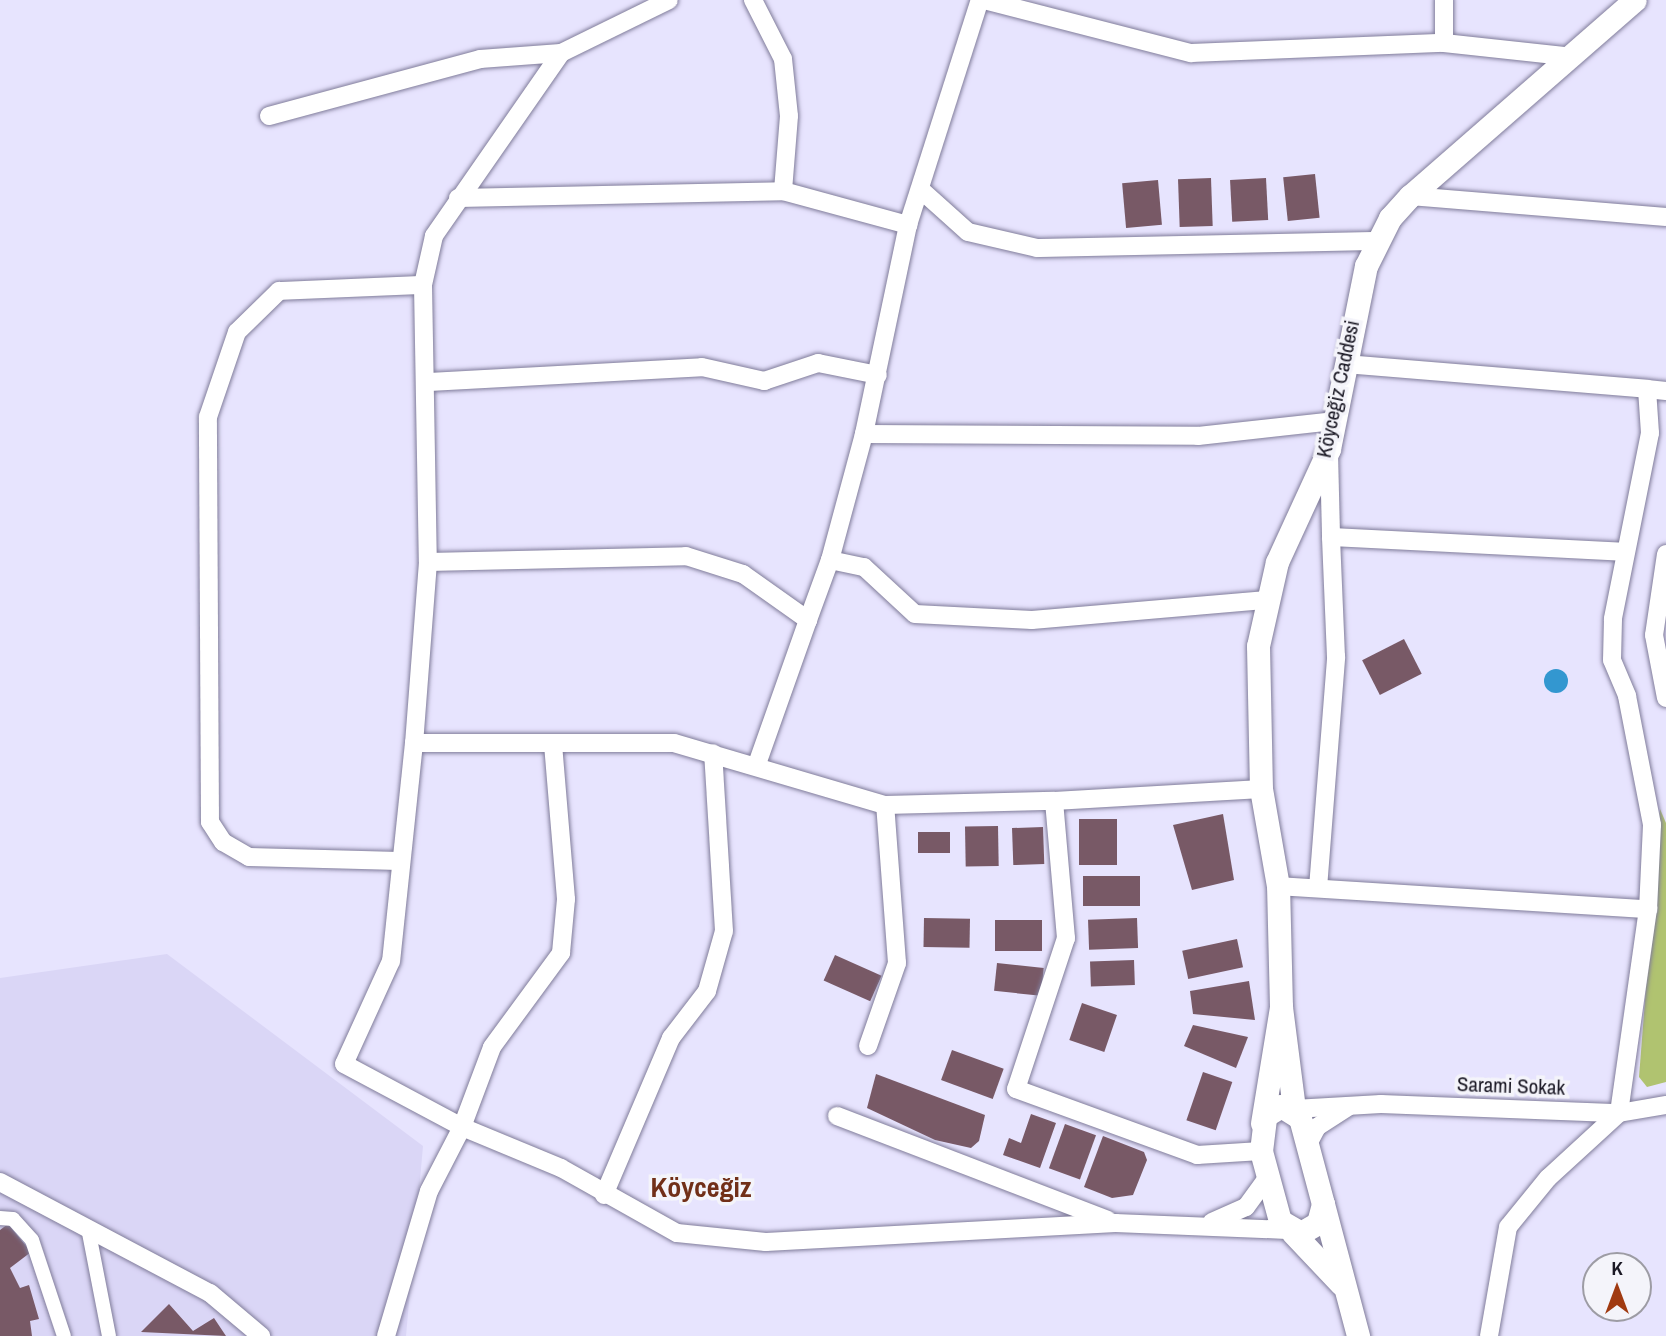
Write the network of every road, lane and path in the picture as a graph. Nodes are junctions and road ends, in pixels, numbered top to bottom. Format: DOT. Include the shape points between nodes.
graph roads {
  1 [pos="669,0"];
  2 [pos="753,0"];
  3 [pos="982,0"];
  4 [pos="1444,0"];
  5 [pos="1635,0"];
  6 [pos="1444,43"];
  7 [pos="561,53"];
  8 [pos="1573,57"];
  9 [pos="269,116"];
  10 [pos="919,189"];
  11 [pos="783,191"];
  12 [pos="1410,196"];
  13 [pos="458,198"];
  14 [pos="1666,217"];
  15 [pos="908,225"];
  16 [pos="1376,241"];
  17 [pos="423,285"];
  18 [pos="1345,364"];
  19 [pos="878,375"];
  20 [pos="429,382"];
  21 [pos="1647,389"];
  22 [pos="1666,391"];
  23 [pos="1334,421"];
  24 [pos="864,434"];
  25 [pos="1329,449"];
  26 [pos="1331,537"];
  27 [pos="1624,552"];
  28 [pos="1666,554"];
  29 [pos="830,560"];
  30 [pos="428,562"];
  31 [pos="1663,591"];
  32 [pos="1264,600"];
  33 [pos="808,620"];
  34 [pos="1666,698"];
  35 [pos="414,743"];
  36 [pos="553,744"];
  37 [pos="713,753"];
  38 [pos="757,764"];
  39 [pos="1261,789"];
  40 [pos="1054,801"];
  41 [pos="885,805"];
  42 [pos="398,861"];
  43 [pos="1278,886"];
  44 [pos="1318,888"];
  45 [pos="1648,909"];
  46 [pos="1282,1007"];
  47 [pos="867,1046"];
  48 [pos="1354,1104"];
  49 [pos="1666,1105"];
  50 [pos="1294,1109"];
  51 [pos="1619,1114"];
  52 [pos="836,1116"];
  53 [pos="1262,1124"];
  54 [pos="462,1128"];
  55 [pos="1308,1144"];
  56 [pos="1261,1151"];
  57 [pos="1266,1179"];
  58 [pos="0,1182"];
  59 [pos="604,1195"];
  60 [pos="1323,1204"];
  61 [pos="0,1218"];
  62 [pos="1115,1223"];
  63 [pos="1202,1225"];
  64 [pos="88,1228"];
  65 [pos="1290,1231"];
  66 [pos="1345,1290"];
  67 [pos="64,1336"];
  68 [pos="109,1336"];
  69 [pos="261,1336"];
  70 [pos="386,1336"];
  71 [pos="1358,1336"];
  72 [pos="1489,1336"];
  1 -- 7 [label="street"];
  2 -- 11 [label="street" via="783,59 789,116"];
  3 -- 6 [label="street" via="1191,53"];
  3 -- 10 [label="street"];
  4 -- 6 [label="street"];
  5 -- 8 [label="street, Köyceğiz Caddesi"];
  6 -- 8 [label="street"];
  7 -- 9 [label="street" via="480,59"];
  7 -- 13 [label="street"];
  8 -- 12 [label="street, Köyceğiz Caddesi"];
  10 -- 15 [label="street"];
  10 -- 16 [label="street" via="968,232 1037,247"];
  11 -- 13 [label="street"];
  11 -- 15 [label="street"];
  12 -- 14 [label="street"];
  12 -- 16 [label="street, Köyceğiz Caddesi"];
  13 -- 17 [label="street" via="434,236"];
  15 -- 19 [label="street"];
  16 -- 18 [label="street, Köyceğiz Caddesi" via="1358,290"];
  17 -- 20 [label="street"];
  17 -- 42 [label="street" via="279,291 237,332 208,417 210,822 223,842 249,858"];
  18 -- 21 [label="street"];
  18 -- 23 [label="street, Köyceğiz Caddesi"];
  19 -- 20 [label="street" via="818,363 764,381 702,367"];
  19 -- 24 [label="street"];
  20 -- 30 [label="street"];
  21 -- 22 [label="street"];
  21 -- 27 [label="street" via="1650,433"];
  23 -- 24 [label="street" via="1198,436"];
  23 -- 25 [label="street, Köyceğiz Caddesi"];
  24 -- 29 [label="street"];
  25 -- 26 [label="street"];
  25 -- 32 [label="street, Köyceğiz Caddesi"];
  26 -- 27 [label="street"];
  26 -- 44 [label="street" via="1336,657"];
  27 -- 45 [label="street" via="1612,660 1627,696 1652,825"];
  28 -- 31 [label="street"];
  29 -- 32 [label="street" via="864,567 915,614 1032,620"];
  29 -- 33 [label="street"];
  30 -- 33 [label="street" via="686,556 743,574"];
  30 -- 35 [label="street"];
  31 -- 34 [label="street" via="1654,635"];
  32 -- 39 [label="street, Köyceğiz Caddesi" via="1257,691"];
  33 -- 38 [label="street"];
  35 -- 36 [label="street"];
  35 -- 42 [label="street"];
  36 -- 37 [label="street" via="674,743"];
  36 -- 54 [label="street" via="566,899 561,953 492,1047"];
  37 -- 38 [label="street"];
  37 -- 59 [label="street" via="724,931 707,991 671,1038"];
  38 -- 41 [label="street"];
  39 -- 40 [label="street"];
  39 -- 43 [label="street, Köyceğiz Caddesi"];
  40 -- 41 [label="street"];
  40 -- 56 [label="street" via="1066,938 1016,1089 1197,1155"];
  41 -- 47 [label="street" via="897,963"];
  42 -- 54 [label="street" via="391,961 344,1064"];
  43 -- 44 [label="street"];
  43 -- 46 [label="street, Köyceğiz Caddesi"];
  44 -- 45 [label="street"];
  45 -- 51 [label="street"];
  46 -- 50 [label="street, Köyceğiz Caddesi"];
  46 -- 53 [label="street, Köyceğiz Caddesi"];
  48 -- 50 [label="street, Sarami Sokak"];
  48 -- 51 [label="street, Sarami Sokak"];
  48 -- 55 [label="street" via="1325,1120"];
  49 -- 51 [label="street, Sarami Sokak"];
  50 -- 53 [label="street" via="1270,1109"];
  50 -- 55 [label="street, Köyceğiz Caddesi"];
  51 -- 72 [label="street" via="1548,1178 1508,1227"];
  52 -- 62 [label="street"];
  53 -- 56 [label="street, Köyceğiz Caddesi"];
  54 -- 59 [label="street" via="561,1168"];
  54 -- 70 [label="street" via="429,1191"];
  55 -- 60 [label="street, Köyceğiz Caddesi"];
  56 -- 57 [label="street, Köyceğiz Caddesi"];
  57 -- 63 [label="street" via="1246,1207"];
  57 -- 65 [label="street, Köyceğiz Caddesi"];
  58 -- 64 [label="street"];
  59 -- 62 [label="street" via="677,1233 766,1242"];
  60 -- 65 [label="street" via="1314,1227"];
  60 -- 66 [label="street"];
  61 -- 67 [label="street" via="13,1219 32,1240"];
  62 -- 63 [label="street"];
  63 -- 65 [label="street"];
  64 -- 68 [label="street"];
  64 -- 69 [label="street" via="210,1293"];
  65 -- 66 [label="street"];
  66 -- 71 [label="street"];
}
